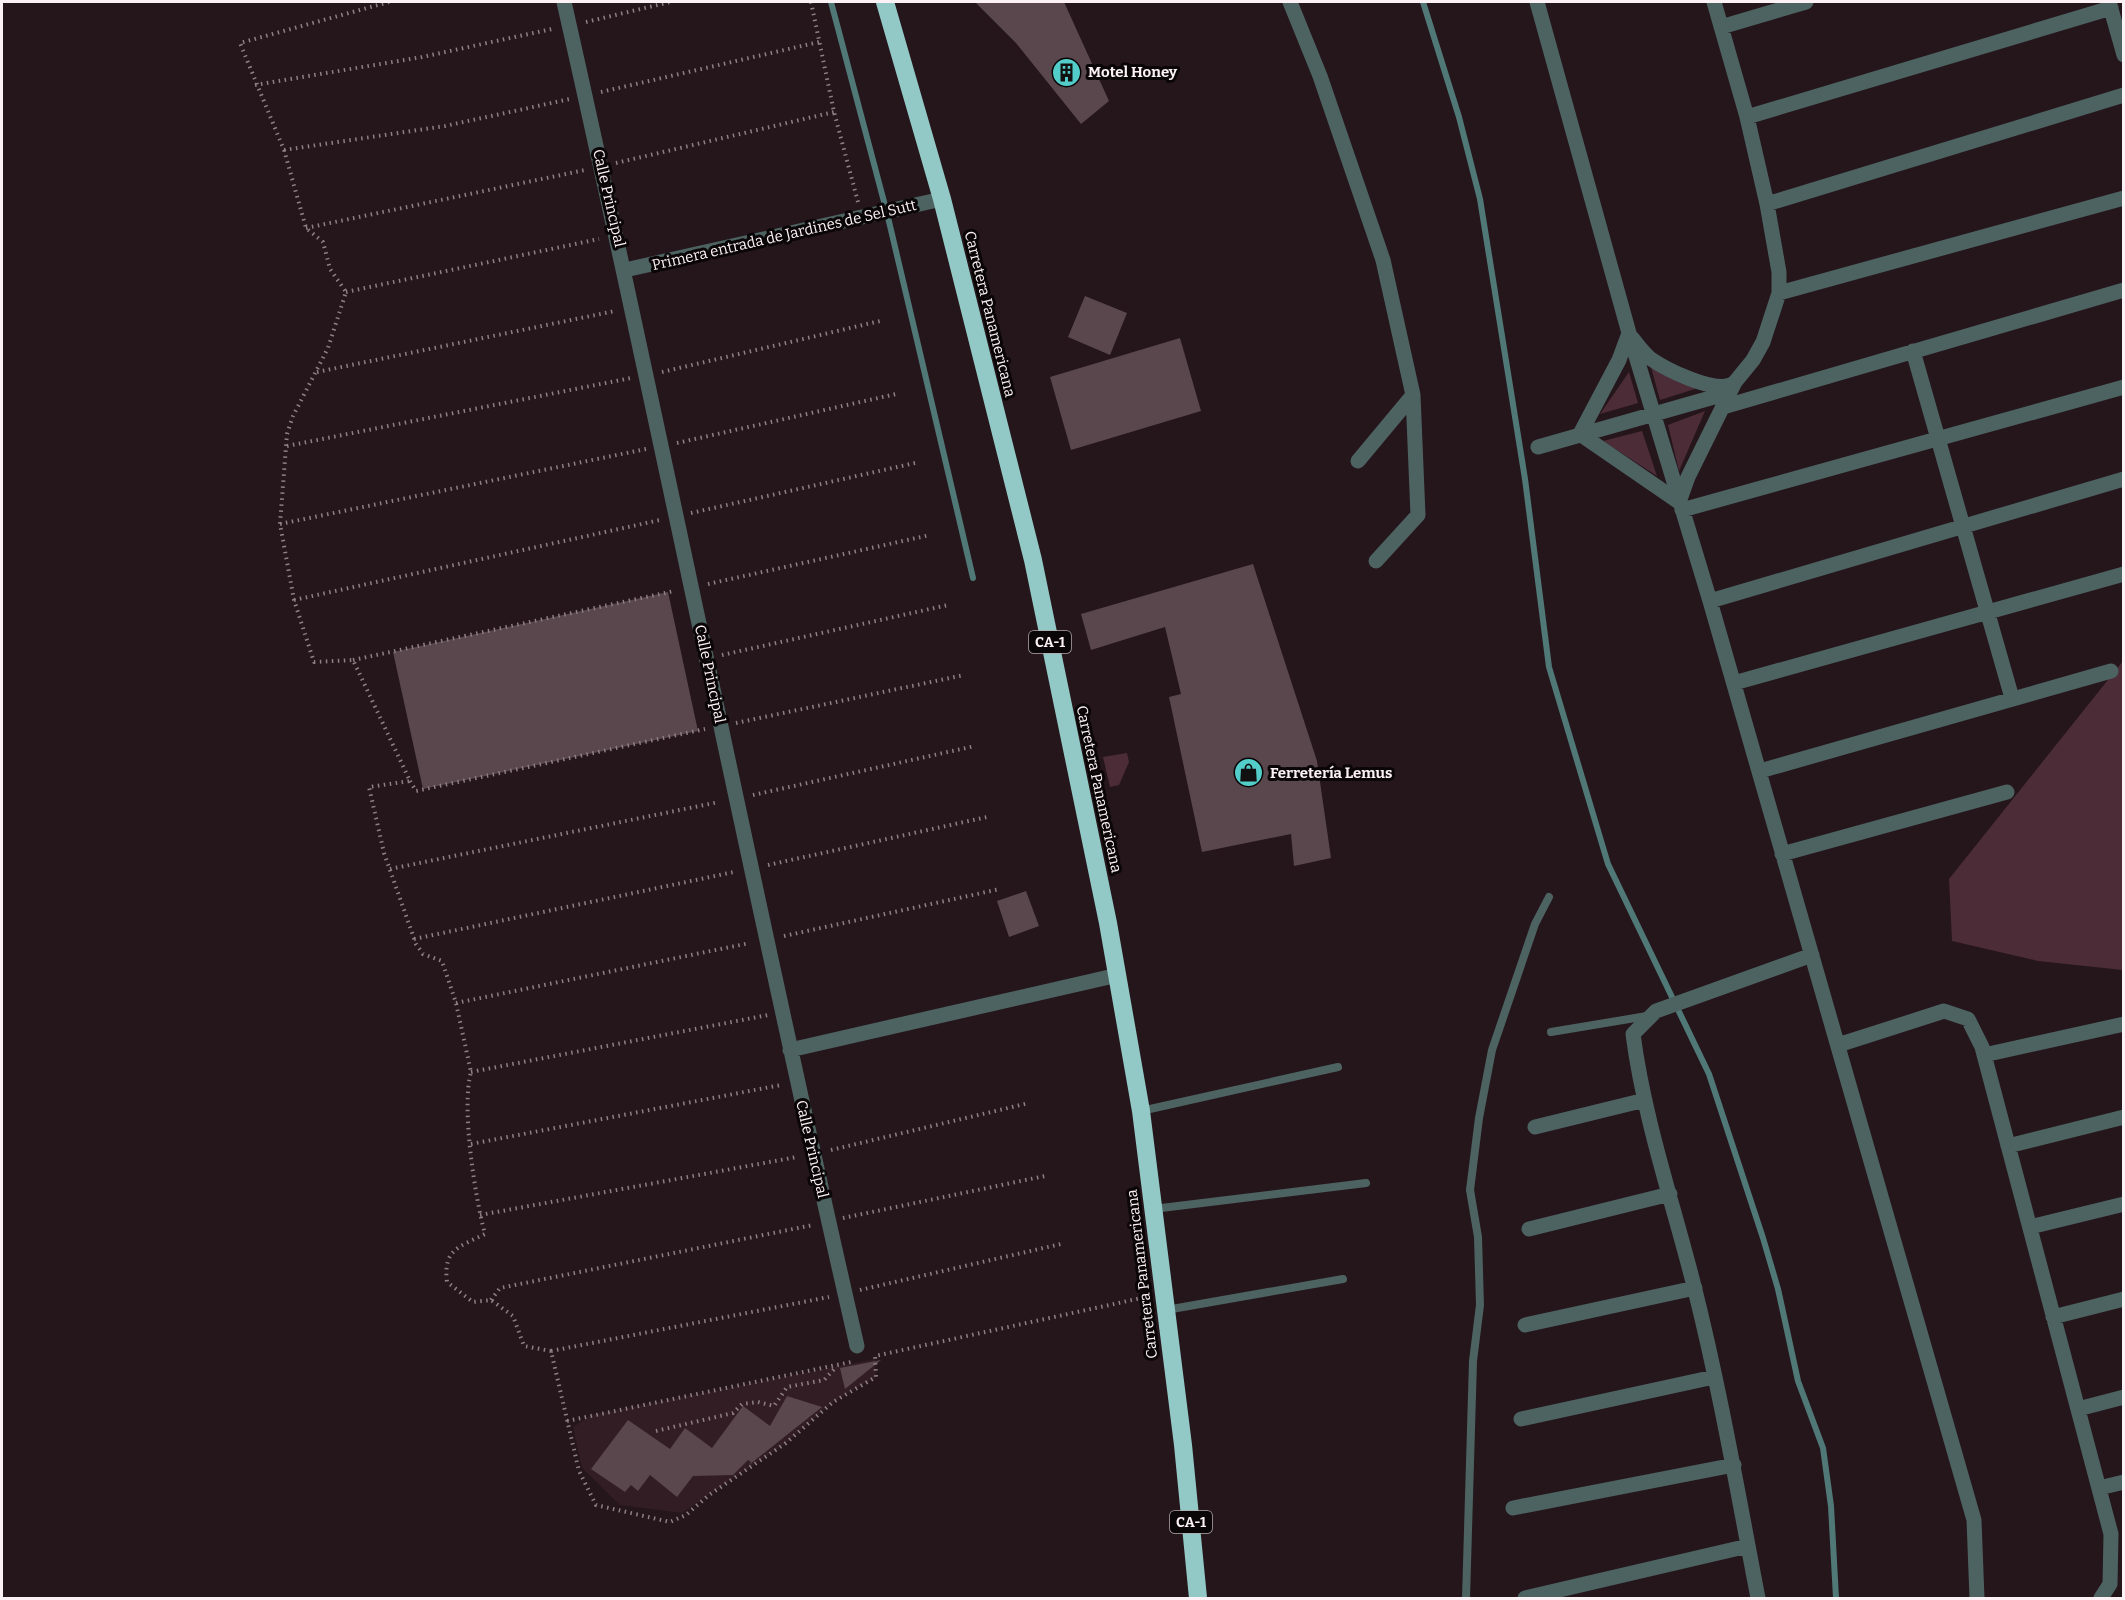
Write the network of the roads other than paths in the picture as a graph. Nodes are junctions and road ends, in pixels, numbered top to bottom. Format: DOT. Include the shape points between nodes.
graph roads {
  1 [pos="564,2"];
  2 [pos="885,2"];
  3 [pos="1290,2"];
  4 [pos="1537,2"];
  5 [pos="1714,2"];
  6 [pos="1806,2"];
  7 [pos="2110,5"];
  8 [pos="1721,27"];
  9 [pos="2124,55"];
  10 [pos="2124,95"];
  11 [pos="1747,117"];
  12 [pos="2124,198"];
  13 [pos="942,200"];
  14 [pos="1767,204"];
  15 [pos="625,270"];
  16 [pos="2124,290"];
  17 [pos="1779,293"];
  18 [pos="1629,333"];
  19 [pos="1913,351"];
  20 [pos="1735,382"];
  21 [pos="2124,387"];
  22 [pos="1413,395"];
  23 [pos="1723,408"];
  24 [pos="1652,413"];
  25 [pos="1580,434"];
  26 [pos="1938,438"];
  27 [pos="1538,447"];
  28 [pos="1358,461"];
  29 [pos="2124,479"];
  30 [pos="1680,506"];
  31 [pos="1963,526"];
  32 [pos="1376,561"];
  33 [pos="2124,574"];
  34 [pos="1710,601"];
  35 [pos="1988,611"];
  36 [pos="2111,671"];
  37 [pos="1734,682"];
  38 [pos="2012,698"];
  39 [pos="1760,771"];
  40 [pos="2007,792"];
  41 [pos="1782,854"];
  42 [pos="1549,897"];
  43 [pos="1812,955"];
  44 [pos="1118,975"];
  45 [pos="1653,1014"];
  46 [pos="2124,1024"];
  47 [pos="1551,1032"];
  48 [pos="1838,1045"];
  49 [pos="790,1050"];
  50 [pos="1984,1055"];
  51 [pos="1338,1067"];
  52 [pos="1645,1100"];
  53 [pos="1141,1111"];
  54 [pos="2124,1117"];
  55 [pos="1535,1127"];
  56 [pos="2008,1146"];
  57 [pos="1366,1183"];
  58 [pos="1670,1194"];
  59 [pos="2124,1204"];
  60 [pos="1153,1209"];
  61 [pos="2030,1227"];
  62 [pos="1529,1229"];
  63 [pos="1343,1279"];
  64 [pos="1695,1288"];
  65 [pos="2124,1299"];
  66 [pos="1163,1302"];
  67 [pos="2053,1317"];
  68 [pos="1526,1326"];
  69 [pos="857,1346"];
  70 [pos="1714,1377"];
  71 [pos="2124,1397"];
  72 [pos="2078,1409"];
  73 [pos="1521,1419"];
  74 [pos="1734,1465"];
  75 [pos="2124,1482"];
  76 [pos="2099,1488"];
  77 [pos="1514,1508"];
  78 [pos="1748,1546"];
  79 [pos="2117,1582"];
  80 [pos="1198,1599"];
  81 [pos="1466,1599"];
  82 [pos="1525,1599"];
  83 [pos="1758,1599"];
  84 [pos="1977,1599"];
  85 [pos="2102,1599"];
  1 -- 15 [label="street, Calle Principal"];
  2 -- 13 [label="highway, Carretera Panamericana / CA-1"];
  3 -- 22 [label="street" via="1320,76 1383,260"];
  4 -- 18 [label="street"];
  5 -- 8 [label="street"];
  6 -- 8 [label="street"];
  7 -- 9 [label="street"];
  7 -- 11 [label="street"];
  8 -- 11 [label="street"];
  10 -- 14 [label="street"];
  11 -- 14 [label="street"];
  12 -- 17 [label="street"];
  13 -- 15 [label="street, Primera entrada de Jardines de Sel Sutt"];
  13 -- 44 [label="highway, Carretera Panamericana / CA-1" via="1033,560"];
  14 -- 17 [label="street"];
  15 -- 49 [label="street, Calle Principal"];
  16 -- 19 [label="street"];
  17 -- 20 [label="street" via="1763,342"];
  18 -- 20 [label="street" via="1649,358 1675,371 1721,388"];
  18 -- 24 [label="street"];
  18 -- 25 [label="street"];
  19 -- 23 [label="street"];
  19 -- 26 [label="street"];
  20 -- 23 [label="street"];
  20 -- 24 [label="street" via="1714,397"];
  21 -- 26 [label="street"];
  22 -- 28 [label="street"];
  22 -- 32 [label="street" via="1418,514"];
  23 -- 30 [label="street" via="1688,477"];
  24 -- 25 [label="street"];
  24 -- 30 [label="street"];
  25 -- 27 [label="street"];
  25 -- 30 [label="street"];
  26 -- 30 [label="street"];
  26 -- 31 [label="street"];
  29 -- 31 [label="street"];
  30 -- 34 [label="street"];
  31 -- 34 [label="street"];
  31 -- 35 [label="street"];
  33 -- 35 [label="street"];
  34 -- 37 [label="street"];
  35 -- 37 [label="street"];
  35 -- 38 [label="street"];
  36 -- 38 [label="street"];
  37 -- 39 [label="street"];
  38 -- 39 [label="street"];
  39 -- 41 [label="street"];
  40 -- 41 [label="street"];
  41 -- 43 [label="street"];
  42 -- 81 [label="lane" via="1535,924 1492,1050 1470,1190 1478,1237 1480,1305 1473,1361"];
  43 -- 45 [label="street"];
  43 -- 48 [label="street"];
  44 -- 49 [label="street"];
  44 -- 53 [label="highway, Carretera Panamericana / CA-1"];
  45 -- 47 [label="lane"];
  45 -- 52 [label="street" via="1633,1034"];
  46 -- 50 [label="street"];
  48 -- 50 [label="street" via="1944,1011 1968,1019"];
  48 -- 84 [label="street" via="1974,1520"];
  49 -- 69 [label="street, Calle Principal"];
  50 -- 56 [label="street"];
  51 -- 53 [label="lane"];
  52 -- 55 [label="street"];
  52 -- 58 [label="street"];
  53 -- 60 [label="highway, Carretera Panamericana / CA-1"];
  54 -- 56 [label="street"];
  56 -- 61 [label="street"];
  57 -- 60 [label="lane"];
  58 -- 62 [label="street"];
  58 -- 64 [label="street"];
  59 -- 61 [label="street"];
  60 -- 66 [label="highway, Carretera Panamericana / CA-1"];
  61 -- 67 [label="street"];
  63 -- 66 [label="lane"];
  64 -- 68 [label="street"];
  64 -- 70 [label="street"];
  65 -- 67 [label="street"];
  66 -- 80 [label="highway, Carretera Panamericana / CA-1" via="1183,1445"];
  67 -- 72 [label="street"];
  70 -- 73 [label="street"];
  70 -- 74 [label="street"];
  71 -- 72 [label="street"];
  72 -- 76 [label="street"];
  74 -- 77 [label="street"];
  74 -- 78 [label="street"];
  75 -- 76 [label="street"];
  76 -- 79 [label="street" via="2111,1534"];
  78 -- 82 [label="street"];
  78 -- 83 [label="street"];
  79 -- 85 [label="street"];
}
